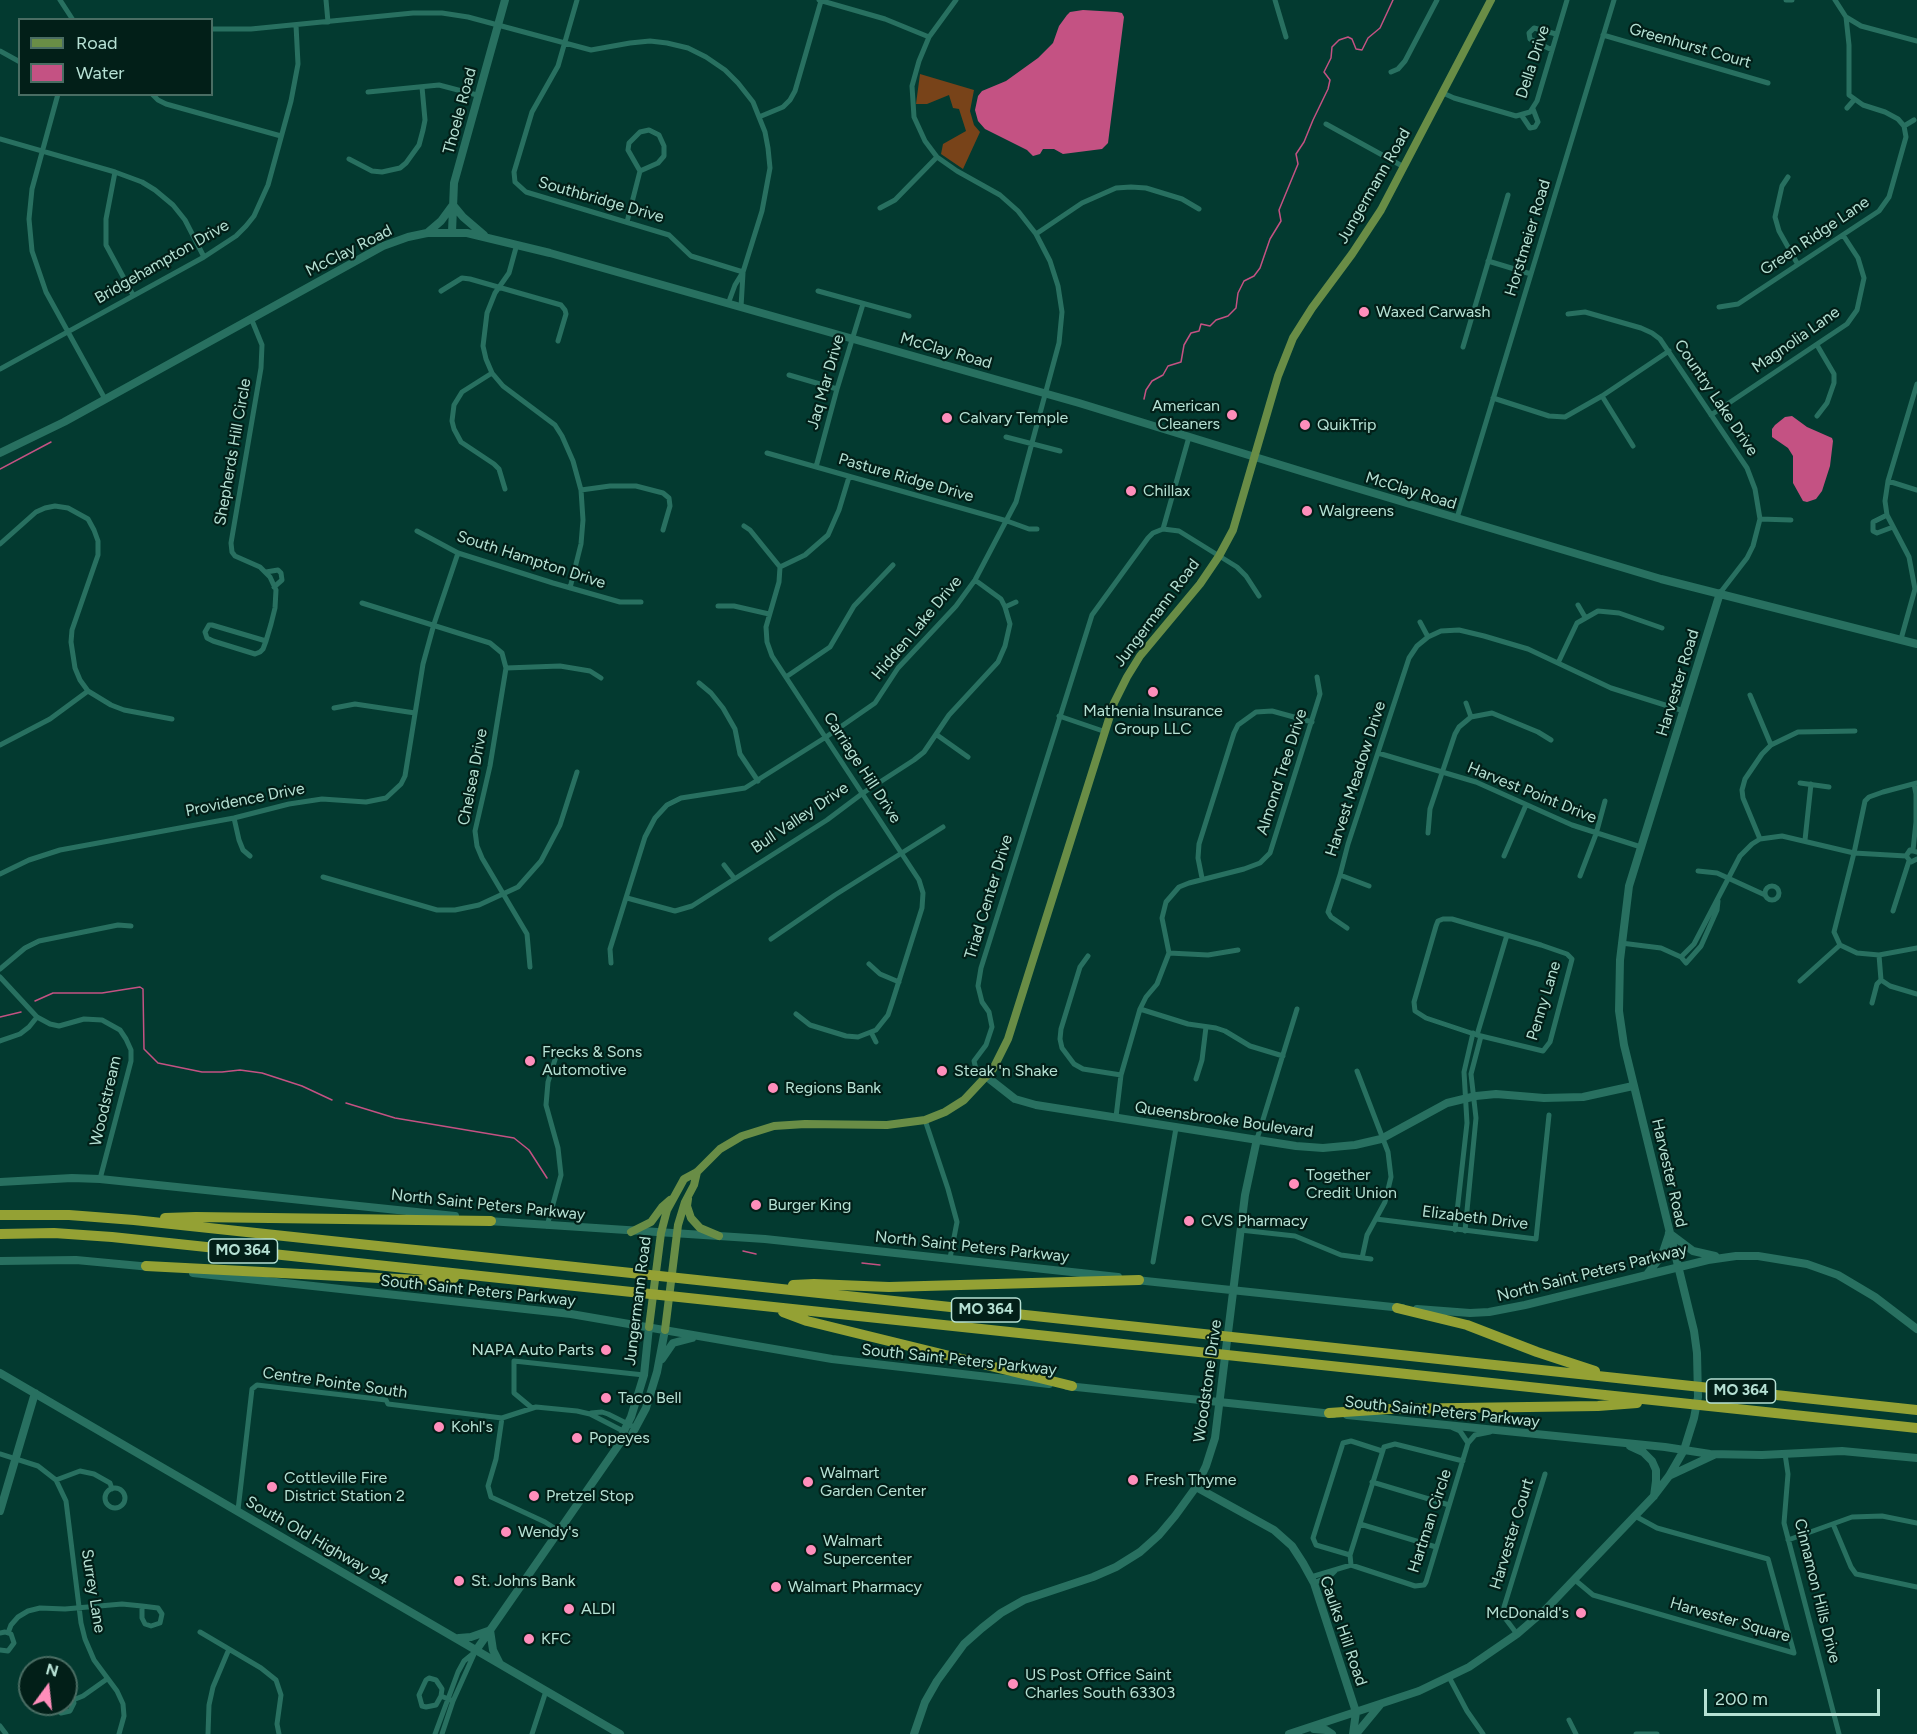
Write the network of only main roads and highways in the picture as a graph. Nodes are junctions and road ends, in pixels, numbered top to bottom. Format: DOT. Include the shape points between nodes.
graph roads {
  1 [pos="505,0"];
  2 [pos="1491,0"];
  3 [pos="453,205"];
  4 [pos="452,232"];
  5 [pos="426,233"];
  6 [pos="486,236"];
  7 [pos="0,453"];
  8 [pos="1255,457"];
  9 [pos="1720,593"];
  10 [pos="1917,644"];
  11 [pos="987,1077"];
  12 [pos="1633,1086"];
  13 [pos="1257,1139"];
  14 [pos="697,1172"];
  15 [pos="0,1182"];
  16 [pos="688,1195"];
  17 [pos="673,1197"];
  18 [pos="0,1215"];
  19 [pos="135,1220"];
  20 [pos="491,1221"];
  21 [pos="631,1232"];
  22 [pos="661,1233"];
  23 [pos="1669,1233"];
  24 [pos="0,1234"];
  25 [pos="676,1234"];
  26 [pos="719,1236"];
  27 [pos="1720,1257"];
  28 [pos="0,1261"];
  29 [pos="146,1266"];
  30 [pos="1677,1267"];
  31 [pos="1647,1275"];
  32 [pos="485,1277"];
  33 [pos="1139,1280"];
  34 [pos="759,1287"];
  35 [pos="1234,1290"];
  36 [pos="766,1306"];
  37 [pos="1397,1308"];
  38 [pos="649,1327"];
  39 [pos="1917,1329"];
  40 [pos="665,1330"];
  41 [pos="697,1337"];
  42 [pos="659,1363"];
  43 [pos="0,1373"];
  44 [pos="1618,1378"];
  45 [pos="1072,1386"];
  46 [pos="34,1393"];
  47 [pos="1662,1401"];
  48 [pos="1220,1403"];
  49 [pos="1917,1410"];
  50 [pos="1329,1413"];
  51 [pos="1917,1428"];
  52 [pos="630,1430"];
  53 [pos="1624,1443"];
  54 [pos="1684,1450"];
  55 [pos="1717,1454"];
  56 [pos="1917,1458"];
  57 [pos="1669,1476"];
  58 [pos="1196,1487"];
  59 [pos="1653,1497"];
  60 [pos="0,1511"];
  61 [pos="490,1630"];
  62 [pos="458,1638"];
  63 [pos="476,1651"];
  64 [pos="499,1662"];
  65 [pos="1382,1704"];
  66 [pos="1356,1712"];
  67 [pos="1304,1730"];
  68 [pos="620,1734"];
  69 [pos="914,1734"];
  70 [pos="1289,1734"];
  71 [pos="1332,1734"];
  72 [pos="1354,1734"];
  1 -- 3 [label="main road, Thoele Road" via="454,183"];
  2 -- 8 [label="main road, Jungermann Road" via="1371,226 1293,338"];
  3 -- 4 [label="main road, Thoele Road"];
  3 -- 5 [label="main road"];
  3 -- 6 [label="main road"];
  4 -- 5 [label="main road, McClay Road"];
  4 -- 6 [label="main road, McClay Road"];
  5 -- 7 [label="main road, McClay Road" via="383,246"];
  6 -- 8 [label="main road, McClay Road" via="1047,394"];
  8 -- 9 [label="main road, McClay Road" via="1661,579"];
  8 -- 11 [label="main road, Jungermann Road" via="1233,530 1219,556 1134,664 1114,703 1008,1039"];
  9 -- 10 [label="main road, McClay Road"];
  9 -- 12 [label="main road, Harvester Road" via="1629,886 1621,943 1619,1011"];
  11 -- 13 [label="main road, Queensbrooke Boulevard" via="1015,1099 1036,1105"];
  11 -- 14 [label="main road, Jungermann Road" via="955,1106 925,1120 887,1125 774,1126 731,1142"];
  12 -- 13 [label="main road, Queensbrooke Boulevard" via="1583,1097 1474,1096 1447,1103 1381,1139 1355,1145 1323,1148"];
  12 -- 23 [label="main road, Harvester Road"];
  13 -- 35 [label="main road, Woodstone Drive" via="1247,1179"];
  14 -- 16 [label="main road, Jungermann Road"];
  14 -- 17 [label="main road, Jungermann Road" via="684,1179"];
  15 -- 20 [label="main road, North Saint Peters Parkway" via="100,1179"];
  16 -- 25 [label="main road, Jungermann Road"];
  16 -- 26 [label="main road" via="691,1218 700,1228"];
  17 -- 21 [label="main road" via="651,1222"];
  17 -- 22 [label="main road, Jungermann Road"];
  18 -- 19 [label="highway, MO 364"];
  19 -- 20 [label="highway" via="196,1217"];
  19 -- 34 [label="highway, MO 364"];
  20 -- 21 [label="main road, North Saint Peters Parkway"];
  21 -- 22 [label="main road, North Saint Peters Parkway"];
  22 -- 25 [label="main road, North Saint Peters Parkway"];
  22 -- 38 [label="main road, Jungermann Road"];
  23 -- 27 [label="main road" via="1693,1251"];
  23 -- 30 [label="main road, Harvester Road"];
  23 -- 31 [label="main road" via="1662,1255"];
  24 -- 32 [label="highway, MO 364" via="101,1236"];
  25 -- 26 [label="main road, North Saint Peters Parkway"];
  25 -- 40 [label="main road, Jungermann Road"];
  26 -- 33 [label="main road, North Saint Peters Parkway"];
  27 -- 30 [label="main road, North Saint Peters Parkway"];
  27 -- 39 [label="main road, North Saint Peters Parkway" via="1776,1257 1820,1268 1857,1285"];
  28 -- 29 [label="main road, South Saint Peters Parkway" via="76,1260"];
  29 -- 32 [label="highway" via="418,1281"];
  29 -- 38 [label="main road, South Saint Peters Parkway" via="571,1314"];
  30 -- 31 [label="main road, North Saint Peters Parkway"];
  30 -- 54 [label="main road, Harvester Road" via="1694,1331 1698,1373 1694,1418"];
  31 -- 37 [label="main road, North Saint Peters Parkway" via="1489,1312"];
  32 -- 36 [label="highway, MO 364"];
  33 -- 34 [label="highway"];
  33 -- 35 [label="main road, North Saint Peters Parkway"];
  34 -- 44 [label="highway, MO 364"];
  35 -- 37 [label="main road, North Saint Peters Parkway"];
  35 -- 48 [label="main road, Woodstone Drive"];
  36 -- 45 [label="highway" via="807,1321"];
  36 -- 47 [label="highway, MO 364"];
  37 -- 44 [label="highway" via="1467,1325"];
  38 -- 40 [label="main road, South Saint Peters Parkway"];
  38 -- 52 [label="main road, Jungermann Road" via="644,1375"];
  40 -- 41 [label="main road, South Saint Peters Parkway"];
  40 -- 42 [label="main road, Jungermann Road"];
  41 -- 42 [label="main road" via="673,1343"];
  41 -- 45 [label="main road, South Saint Peters Parkway" via="863,1364"];
  42 -- 52 [label="main road, Jungermann Road" via="646,1408"];
  43 -- 46 [label="main road, South Old Highway 94"];
  44 -- 49 [label="highway, MO 364"];
  45 -- 48 [label="main road, South Saint Peters Parkway"];
  46 -- 60 [label="main road"];
  46 -- 62 [label="main road, South Old Highway 94"];
  47 -- 50 [label="highway"];
  47 -- 51 [label="highway, MO 364"];
  48 -- 50 [label="main road, South Saint Peters Parkway"];
  48 -- 58 [label="main road, Woodstone Drive" via="1215,1438"];
  50 -- 53 [label="main road, South Saint Peters Parkway"];
  52 -- 61 [label="main road, Jungermann Road"];
  53 -- 54 [label="main road, South Saint Peters Parkway"];
  53 -- 59 [label="main road" via="1652,1461 1656,1470"];
  54 -- 55 [label="main road, South Saint Peters Parkway"];
  54 -- 57 [label="main road, Harvester Road"];
  55 -- 56 [label="main road, South Saint Peters Parkway" via="1842,1451"];
  55 -- 57 [label="main road"];
  57 -- 59 [label="main road, Harvester Road"];
  58 -- 66 [label="main road, Caulks Hill Road" via="1274,1530 1292,1546 1312,1580"];
  58 -- 69 [label="main road, Woodstone Drive" via="1170,1523 1140,1552 1093,1577 1024,1600 982,1628 964,1644 940,1676 925,1702"];
  59 -- 65 [label="main road, Harvester Road" via="1517,1635 1449,1677"];
  61 -- 62 [label="main road"];
  61 -- 63 [label="main road, Jungermann Road"];
  61 -- 64 [label="main road"];
  62 -- 63 [label="main road, South Old Highway 94"];
  63 -- 64 [label="main road, South Old Highway 94"];
  64 -- 68 [label="main road, South Old Highway 94"];
  65 -- 66 [label="main road, Harvester Road"];
  65 -- 72 [label="main road"];
  66 -- 67 [label="main road"];
  66 -- 72 [label="main road, Caulks Hill Road"];
  67 -- 70 [label="main road"];
  67 -- 71 [label="main road"];
}
